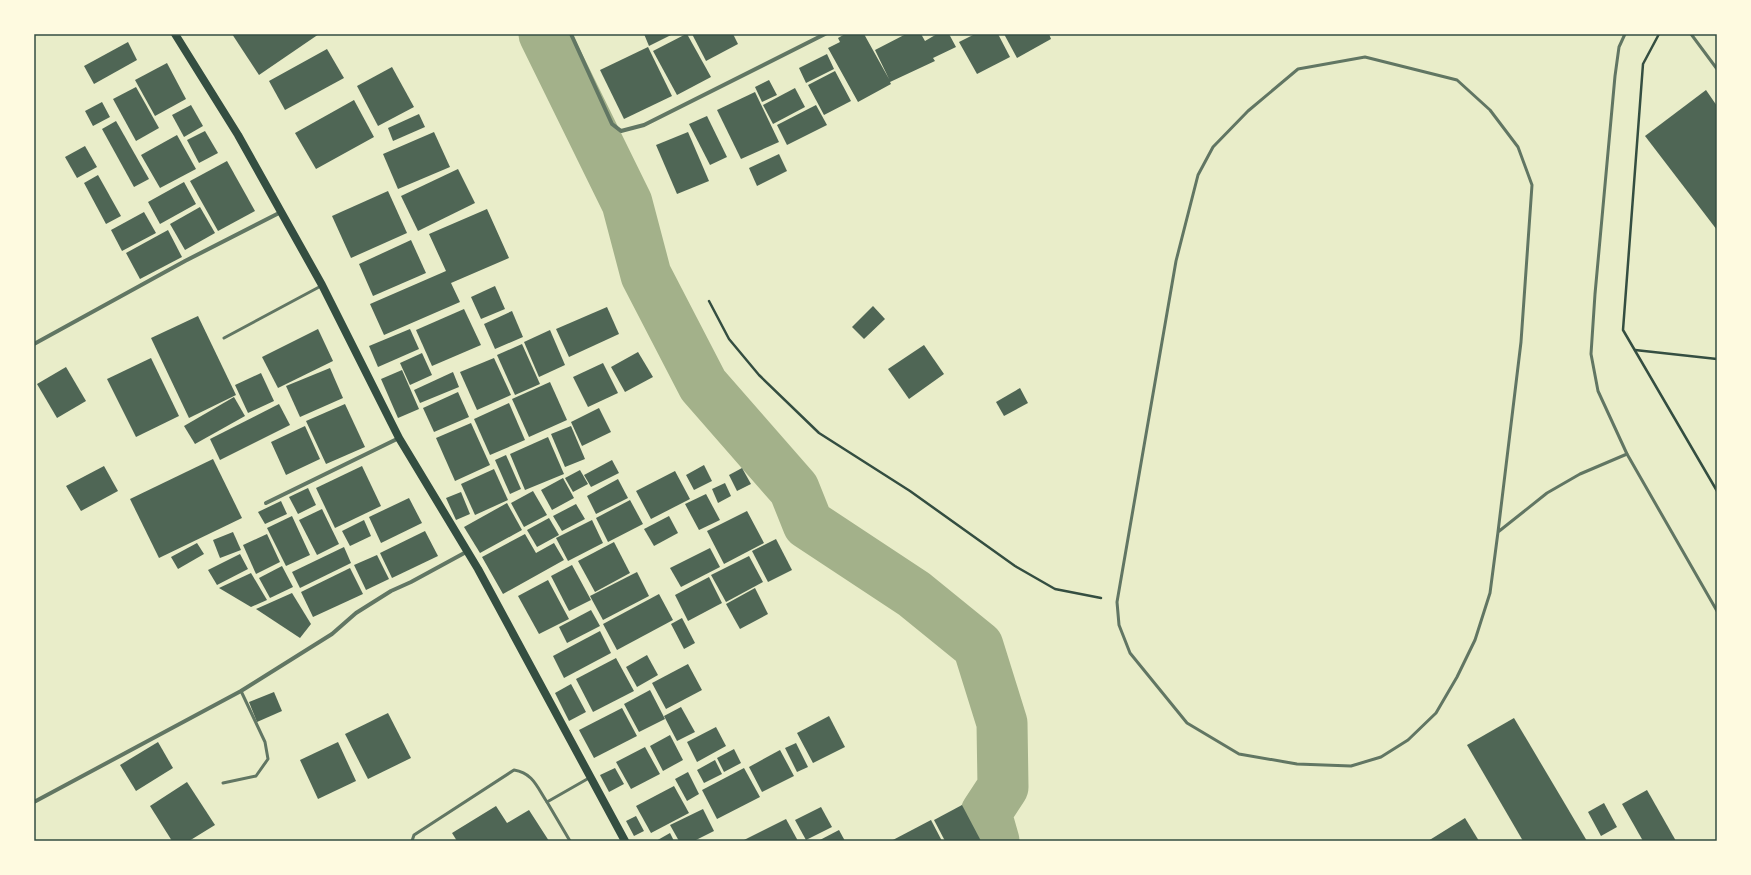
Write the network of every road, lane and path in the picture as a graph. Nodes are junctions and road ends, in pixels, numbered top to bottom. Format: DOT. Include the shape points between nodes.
graph roads {
  1 [pos="175,34"];
  2 [pos="571,34"];
  3 [pos="825,34"];
  4 [pos="1625,34"];
  5 [pos="1659,34"];
  6 [pos="1691,34"];
  7 [pos="1717,69"];
  8 [pos="281,212"];
  9 [pos="322,285"];
  10 [pos="709,301"];
  11 [pos="224,338"];
  12 [pos="34,344"];
  13 [pos="1635,350"];
  14 [pos="1717,359"];
  15 [pos="399,438"];
  16 [pos="1627,454"];
  17 [pos="1717,490"];
  18 [pos="266,503"];
  19 [pos="1498,532"];
  20 [pos="468,551"];
  21 [pos="1117,602"];
  22 [pos="1717,611"];
  23 [pos="241,691"];
  24 [pos="591,777"];
  25 [pos="223,783"];
  26 [pos="34,802"];
  27 [pos="547,802"];
  28 [pos="412,841"];
  29 [pos="570,841"];
  30 [pos="625,841"];
  1 -- 8 [label="main road" via="238,135"];
  2 -- 3 [label="street" via="612,124 622,131 644,125"];
  4 -- 16 [label="lane" via="1619,48 1615,76 1591,354 1598,390"];
  5 -- 13 [label="path" via="1643,64 1623,330"];
  6 -- 7 [label="lane"];
  8 -- 9 [label="main road"];
  8 -- 12 [label="street" via="185,261"];
  9 -- 11 [label="lane"];
  9 -- 15 [label="main road"];
  10 -- 21 [label="path" via="729,340 754,369 819,433 910,491 1015,566 1055,588"];
  13 -- 14 [label="path"];
  13 -- 17 [label="path"];
  15 -- 18 [label="street"];
  15 -- 20 [label="main road"];
  16 -- 19 [label="lane" via="1580,474 1547,493"];
  16 -- 22 [label="lane"];
  19 -- 21 [label="lane" via="1490,593 1475,640 1436,712 1403,743 1381,757 1351,766 1298,764 1239,754 1187,723 1130,653 1119,625"];
  19 -- 21 [label="lane" via="1522,342 1532,186 1518,147 1490,110 1457,80 1365,57 1298,69 1248,111 1213,147 1198,175 1176,261"];
  20 -- 23 [label="street" via="391,591 356,613 332,634"];
  20 -- 24 [label="main road"];
  23 -- 25 [label="lane" via="265,742 268,759 256,776"];
  23 -- 26 [label="street"];
  24 -- 27 [label="lane"];
  24 -- 30 [label="main road"];
  27 -- 28 [label="lane" via="529,775 514,770 414,835"];
  27 -- 29 [label="lane"];
}
